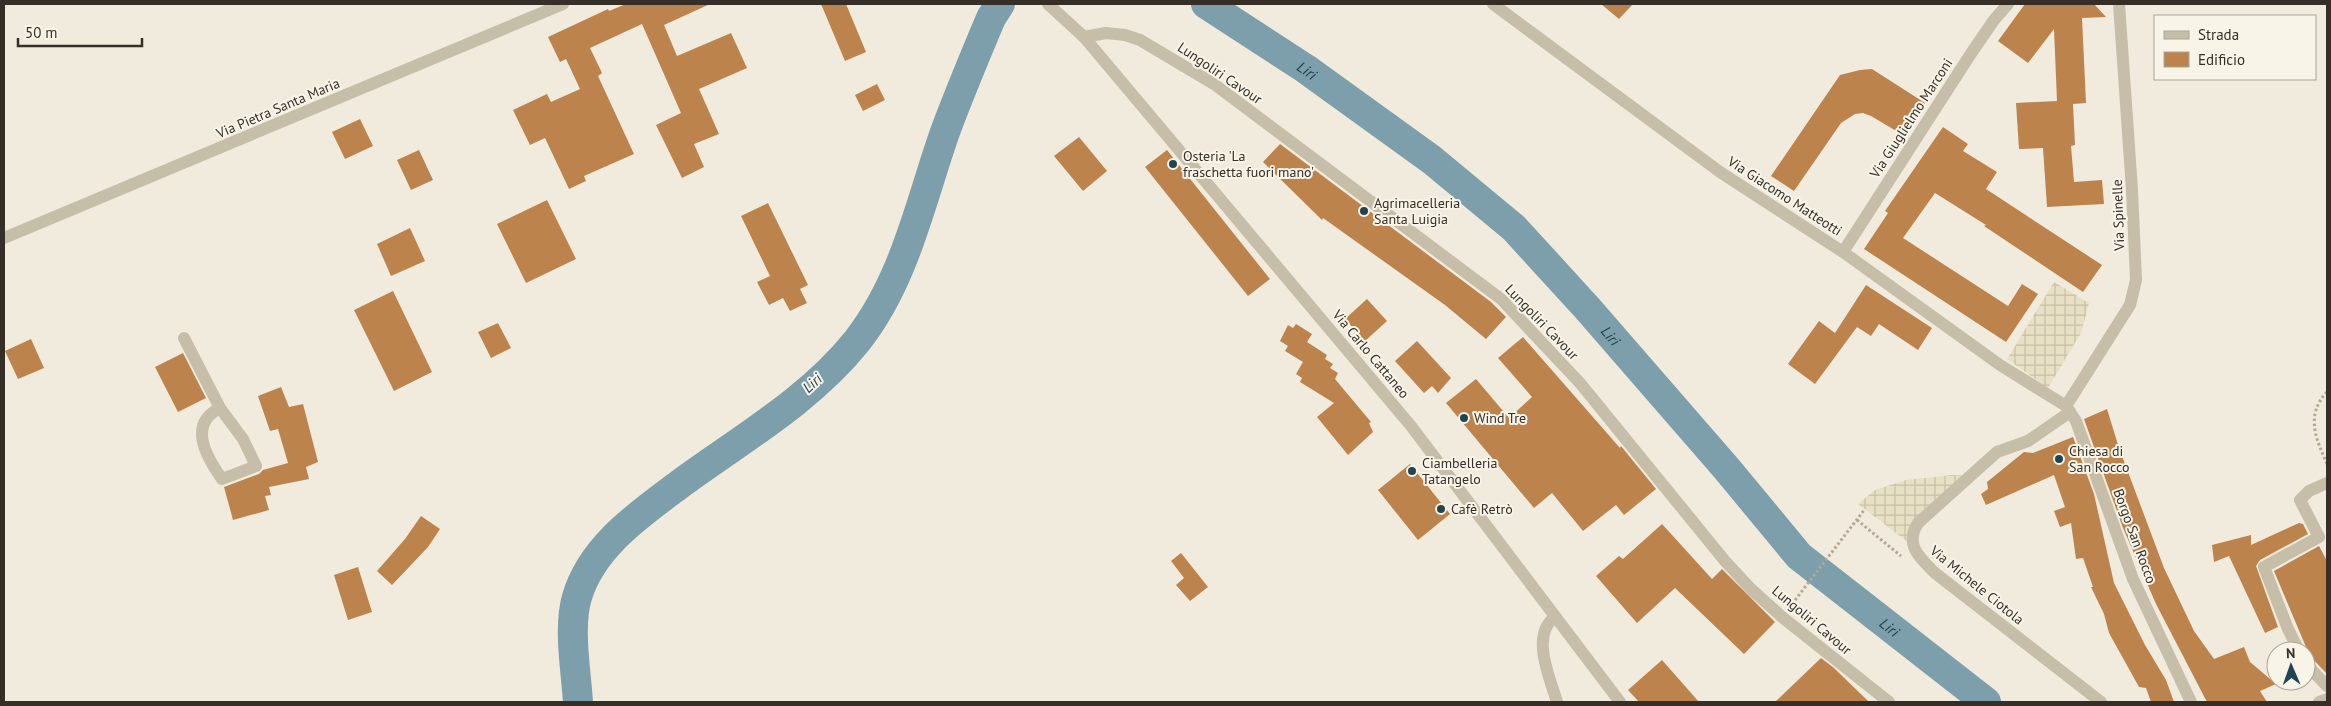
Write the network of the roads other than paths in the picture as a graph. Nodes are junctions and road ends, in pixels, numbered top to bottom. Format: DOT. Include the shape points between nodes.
graph roads {
  1 [pos="563,4"];
  2 [pos="1048,4"];
  3 [pos="1493,4"];
  4 [pos="2008,4"];
  5 [pos="2119,4"];
  6 [pos="1084,37"];
  7 [pos="4,238"];
  8 [pos="1843,252"];
  9 [pos="184,338"];
  10 [pos="220,408"];
  11 [pos="2068,409"];
  12 [pos="2327,482"];
  13 [pos="1555,617"];
  14 [pos="2295,641"];
  15 [pos="2316,674"];
  16 [pos="2327,686"];
  17 [pos="2327,699"];
  18 [pos="1556,702"];
  19 [pos="1620,702"];
  20 [pos="1889,702"];
  21 [pos="2101,702"];
  22 [pos="2191,702"];
  23 [pos="2320,702"];
  1 -- 7 [label="street, Via Pietra Santa Maria"];
  2 -- 6 [label="street, Via Carlo Cattaneo"];
  3 -- 8 [label="street, Via Giacomo Matteotti" via="1720,172"];
  4 -- 8 [label="street, Via Giuglielmo Marconi" via="1970,55"];
  5 -- 11 [label="street, Via Spinelle" via="2136,280 2130,305"];
  6 -- 13 [label="street, Via Carlo Cattaneo" via="1412,426"];
  6 -- 20 [label="street, Lungoliri Cavour" via="1106,33 1140,40 1214,84 1501,299 1580,383 1751,589 1782,618"];
  8 -- 11 [label="street, Via Giacomo Matteotti" via="2000,365"];
  9 -- 10 [label="street"];
  10 -- 10 [label="street" via="208,414 201,434 222,479 256,466 243,439"];
  11 -- 21 [label="street, Via Michele Ciotola" via="2028,442 1997,452 1918,523 1912,537 1915,553 1935,573"];
  11 -- 22 [label="street, Borgo San Rocco" via="2076,421 2133,579"];
  12 -- 14 [label="street" via="2300,500 2319,537 2264,567"];
  13 -- 18 [label="street" via="1546,625 1543,641"];
  13 -- 19 [label="street, Via Carlo Cattaneo"];
  15 -- 16 [label="street"];
  17 -- 23 [label="street"];
}
